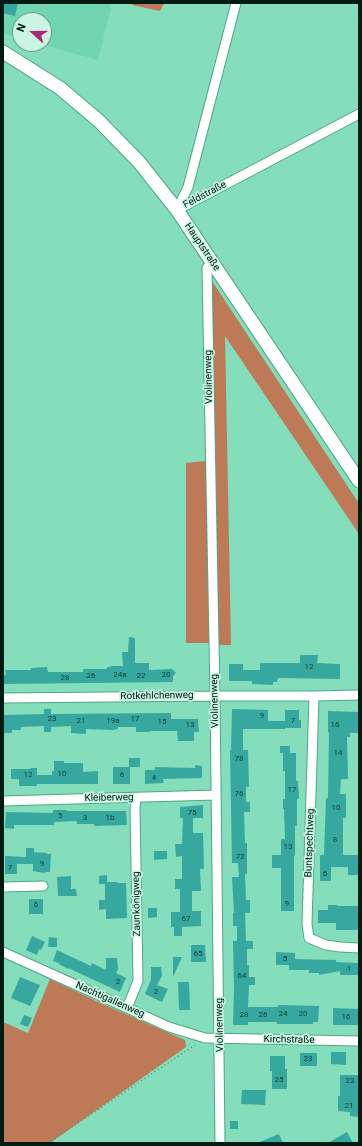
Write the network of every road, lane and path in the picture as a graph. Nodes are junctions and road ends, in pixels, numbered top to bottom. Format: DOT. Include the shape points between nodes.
graph roads {
  1 [pos="236,3"];
  2 [pos="3,52"];
  3 [pos="359,114"];
  4 [pos="177,210"];
  5 [pos="213,262"];
  6 [pos="359,481"];
  7 [pos="359,695"];
  8 [pos="215,696"];
  9 [pos="314,696"];
  10 [pos="3,698"];
  11 [pos="216,795"];
  12 [pos="136,798"];
  13 [pos="3,801"];
  14 [pos="43,886"];
  15 [pos="3,887"];
  16 [pos="359,948"];
  17 [pos="3,952"];
  18 [pos="128,1008"];
  19 [pos="205,1038"];
  20 [pos="220,1039"];
  21 [pos="359,1041"];
  22 [pos="48,1143"];
  23 [pos="220,1143"];
  1 -- 4 [label="street, Feldstraße" via="188,187"];
  2 -- 4 [label="street, Hauptstraße" via="60,88 99,121 139,162"];
  3 -- 4 [label="street, Feldstraße"];
  4 -- 5 [label="street, Hauptstraße"];
  5 -- 6 [label="street, Hauptstraße"];
  5 -- 8 [label="street, Violinenweg" via="207,268"];
  7 -- 9 [label="street, Rotkehlchenweg"];
  8 -- 9 [label="street, Rotkehlchenweg"];
  8 -- 10 [label="street, Rotkehlchenweg"];
  8 -- 11 [label="street, Violinenweg"];
  9 -- 16 [label="street, Buntspechtweg" via="307,924 309,938 326,945"];
  11 -- 12 [label="street, Kleiberweg"];
  11 -- 20 [label="street, Violinenweg"];
  12 -- 13 [label="street, Kleiberweg"];
  12 -- 18 [label="street, Zaunkönigweg" via="138,981"];
  14 -- 15 [label="street"];
  17 -- 18 [label="street, Nachtigallenweg"];
  18 -- 19 [label="street, Nachtigallenweg" via="170,1027"];
  19 -- 20 [label="street, Nachtigallenweg"];
  19 -- 22 [label="path"];
  20 -- 21 [label="street, Kirchstraße"];
  20 -- 23 [label="street, Violinenweg"];
}
